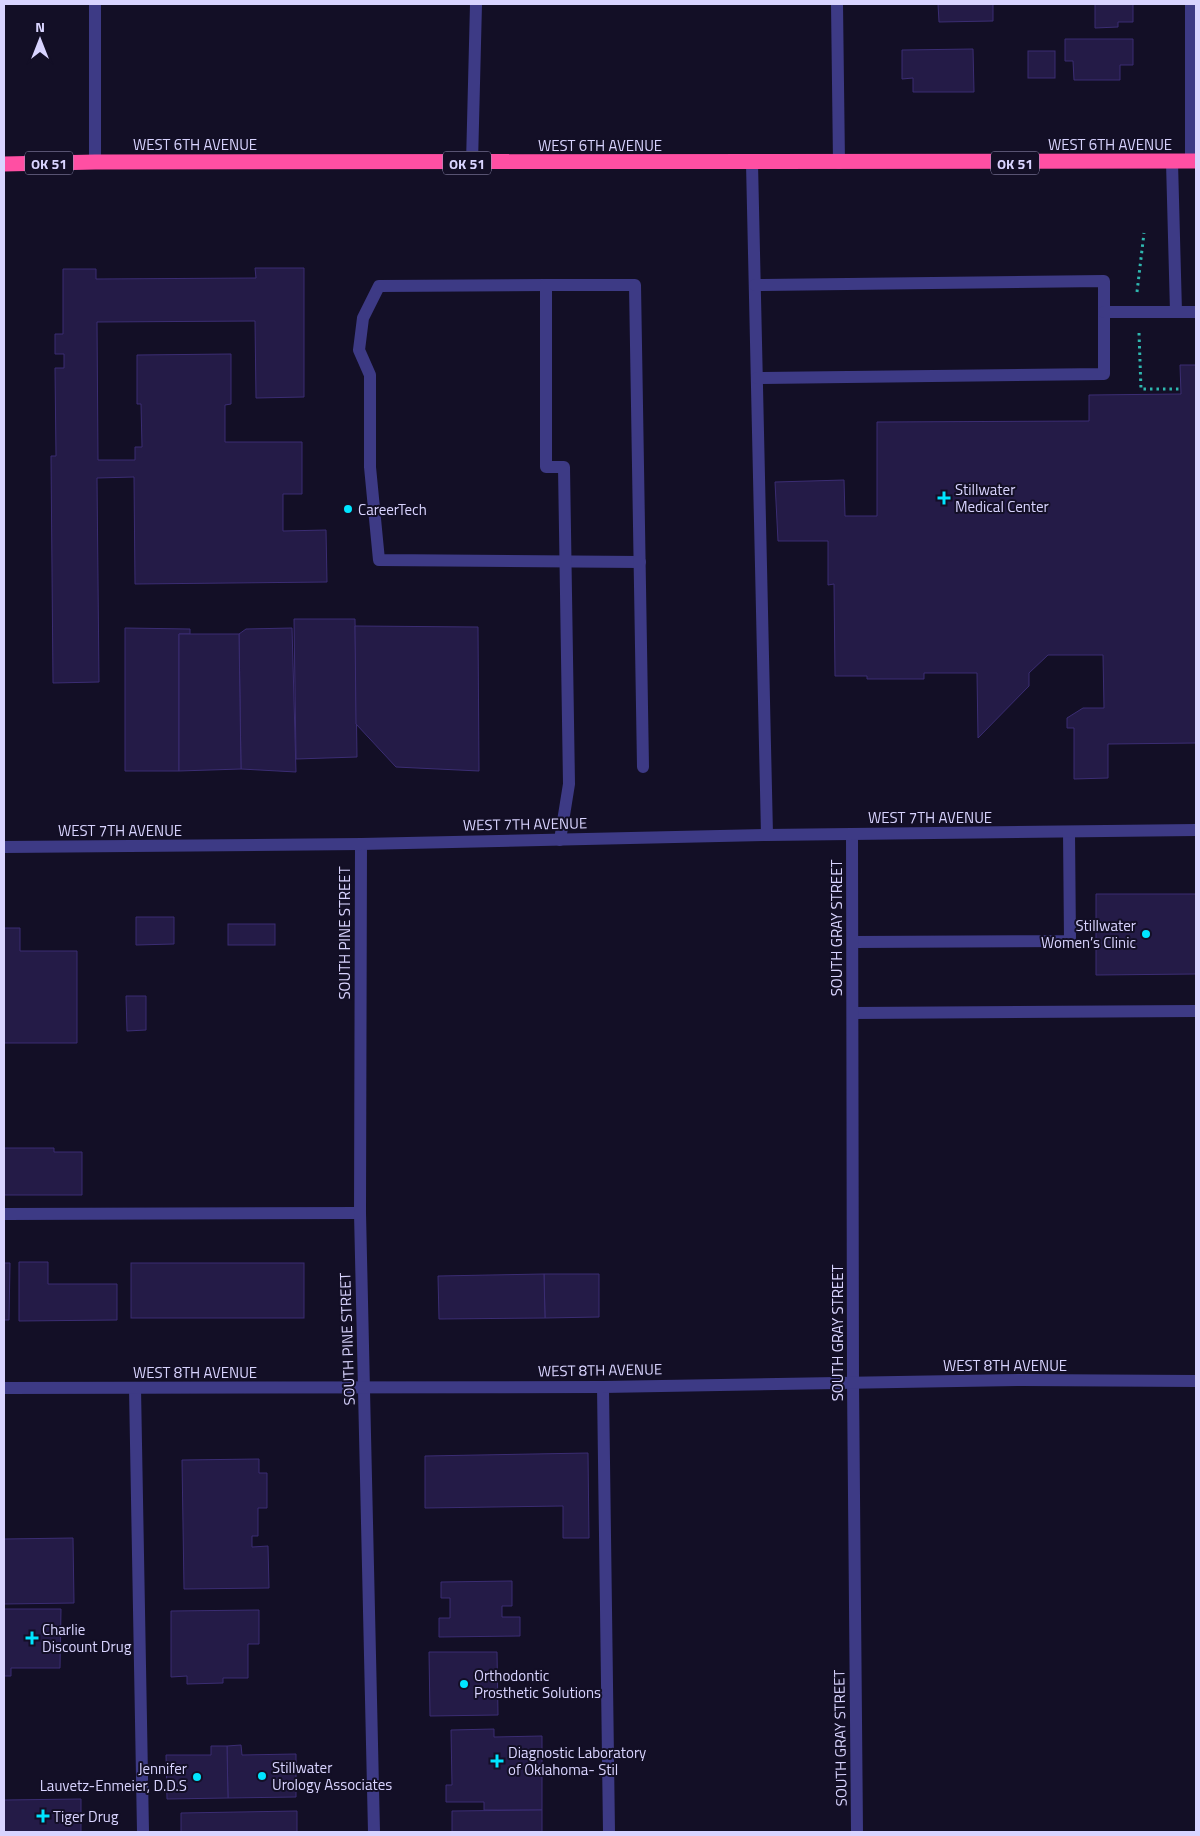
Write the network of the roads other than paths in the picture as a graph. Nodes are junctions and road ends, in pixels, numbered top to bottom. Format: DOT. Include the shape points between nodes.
graph roads {
  1 [pos="95,4"];
  2 [pos="476,4"];
  3 [pos="837,4"];
  4 [pos="1191,4"];
  5 [pos="1194,161"];
  6 [pos="95,162"];
  7 [pos="472,162"];
  8 [pos="752,162"];
  9 [pos="839,162"];
  10 [pos="1172,162"];
  11 [pos="4,164"];
  12 [pos="546,285"];
  13 [pos="755,285"];
  14 [pos="1104,312"];
  15 [pos="1176,312"];
  16 [pos="1196,312"];
  17 [pos="757,378"];
  18 [pos="564,562"];
  19 [pos="640,562"];
  20 [pos="642,767"];
  21 [pos="1196,830"];
  22 [pos="1069,832"];
  23 [pos="767,834"];
  24 [pos="852,834"];
  25 [pos="560,840"];
  26 [pos="361,844"];
  27 [pos="4,847"];
  28 [pos="852,942"];
  29 [pos="1196,1011"];
  30 [pos="853,1013"];
  31 [pos="360,1212"];
  32 [pos="4,1214"];
  33 [pos="1196,1381"];
  34 [pos="853,1382"];
  35 [pos="365,1387"];
  36 [pos="603,1387"];
  37 [pos="4,1388"];
  38 [pos="135,1388"];
  39 [pos="144,1832"];
  40 [pos="374,1832"];
  41 [pos="609,1832"];
  42 [pos="857,1832"];
  1 -- 6 [label="street"];
  2 -- 7 [label="street"];
  3 -- 9 [label="street"];
  4 -- 5 [label="street"];
  5 -- 10 [label="highway, WEST 6TH AVENUE / OK 51"];
  6 -- 7 [label="highway, WEST 6TH AVENUE / OK 51"];
  6 -- 11 [label="highway, WEST 6TH AVENUE / OK 51"];
  7 -- 8 [label="highway, WEST 6TH AVENUE / OK 51"];
  8 -- 9 [label="highway, WEST 6TH AVENUE / OK 51"];
  8 -- 13 [label="street"];
  9 -- 10 [label="highway, WEST 6TH AVENUE / OK 51"];
  10 -- 15 [label="street"];
  12 -- 18 [label="street" via="546,467 564,467"];
  12 -- 18 [label="street" via="378,286 363,318 359,350 370,375 370,467 379,560"];
  12 -- 19 [label="street" via="635,285"];
  13 -- 14 [label="street" via="1104,281"];
  13 -- 17 [label="street"];
  14 -- 15 [label="street"];
  14 -- 17 [label="street" via="1104,374"];
  15 -- 16 [label="street"];
  17 -- 23 [label="street"];
  18 -- 19 [label="street"];
  18 -- 25 [label="street" via="569,784"];
  19 -- 20 [label="street"];
  21 -- 22 [label="street, WEST 7TH AVENUE"];
  22 -- 24 [label="street, WEST 7TH AVENUE"];
  22 -- 28 [label="street" via="1070,941"];
  23 -- 24 [label="street, WEST 7TH AVENUE"];
  23 -- 25 [label="street, WEST 7TH AVENUE"];
  24 -- 28 [label="street, SOUTH GRAY STREET"];
  25 -- 26 [label="street, WEST 7TH AVENUE"];
  26 -- 27 [label="street, WEST 7TH AVENUE"];
  26 -- 31 [label="street, SOUTH PINE STREET"];
  28 -- 30 [label="street, SOUTH GRAY STREET"];
  29 -- 30 [label="street"];
  30 -- 34 [label="street, SOUTH GRAY STREET"];
  31 -- 32 [label="street"];
  31 -- 35 [label="street, SOUTH PINE STREET"];
  33 -- 34 [label="street, WEST 8TH AVENUE"];
  34 -- 36 [label="street, WEST 8TH AVENUE"];
  34 -- 42 [label="street, SOUTH GRAY STREET"];
  35 -- 36 [label="street, WEST 8TH AVENUE"];
  35 -- 38 [label="street, WEST 8TH AVENUE"];
  35 -- 40 [label="street, SOUTH PINE STREET"];
  36 -- 41 [label="street"];
  37 -- 38 [label="street, WEST 8TH AVENUE"];
  38 -- 39 [label="street"];
}
